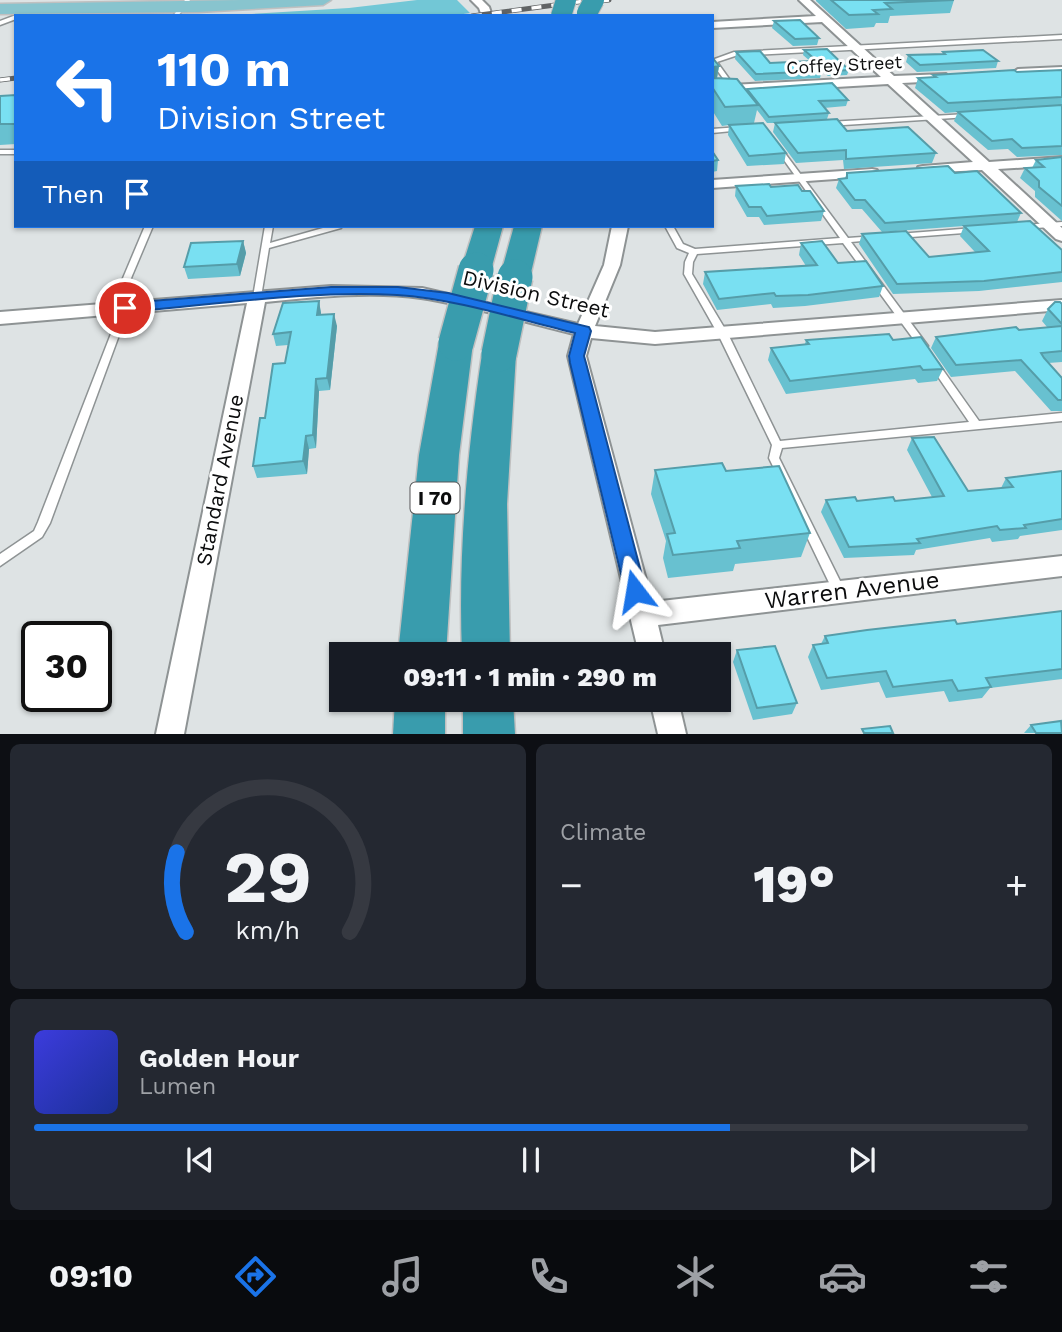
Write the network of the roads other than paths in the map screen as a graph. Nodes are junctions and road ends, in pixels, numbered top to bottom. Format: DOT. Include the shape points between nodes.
graph roads {
  1 [pos="323,0"];
  2 [pos="476,0"];
  3 [pos="804,0"];
  4 [pos="182,8"];
  5 [pos="38,14"];
  6 [pos="486,14"];
  7 [pos="14,15"];
  8 [pos="825,19"];
  9 [pos="0,23"];
  10 [pos="714,25"];
  11 [pos="1062,37"];
  12 [pos="855,47"];
  13 [pos="1062,70"];
  14 [pos="1009,73"];
  15 [pos="956,76"];
  16 [pos="891,80"];
  17 [pos="734,89"];
  18 [pos="714,90"];
  19 [pos="744,102"];
  20 [pos="971,115"];
  21 [pos="932,118"];
  22 [pos="815,125"];
  23 [pos="750,129"];
  24 [pos="714,131"];
  25 [pos="771,138"];
  26 [pos="1062,160"];
  27 [pos="985,166"];
  28 [pos="800,178"];
  29 [pos="714,184"];
  30 [pos="1056,224"];
  31 [pos="148,228"];
  32 [pos="269,228"];
  33 [pos="331,228"];
  34 [pos="488,228"];
  35 [pos="527,228"];
  36 [pos="620,228"];
  37 [pos="670,228"];
  38 [pos="1009,228"];
  39 [pos="982,230"];
  40 [pos="1062,236"];
  41 [pos="847,240"];
  42 [pos="265,247"];
  43 [pos="694,252"];
  44 [pos="257,297"];
  45 [pos="1062,305"];
  46 [pos="119,308"];
  47 [pos="0,318"];
  48 [pos="904,319"];
  49 [pos="584,331"];
  50 [pos="723,334"];
  51 [pos="1062,417"];
  52 [pos="976,425"];
  53 [pos="777,445"];
  54 [pos="0,561"];
  55 [pos="1062,566"];
  56 [pos="840,592"];
  57 [pos="642,615"];
  58 [pos="423,642"];
  59 [pos="486,642"];
  60 [pos="649,642"];
  61 [pos="420,712"];
  62 [pos="488,712"];
  63 [pos="667,712"];
  64 [pos="170,733"];
  65 [pos="419,733"];
  66 [pos="489,733"];
  67 [pos="672,733"];
  1 -- 4 [label="main road"];
  2 -- 6 [label="street"];
  3 -- 8 [label="street"];
  4 -- 5 [label="main road"];
  7 -- 9 [label="lane"];
  8 -- 10 [label="street"];
  8 -- 12 [label="street"];
  11 -- 12 [label="lane"];
  12 -- 16 [label="street"];
  12 -- 17 [label="lane" via="734,54 714,61"];
  13 -- 14 [label="street"];
  15 -- 16 [label="street, Coffey Street"];
  16 -- 17 [label="street, Coffey Street"];
  16 -- 21 [label="street"];
  17 -- 18 [label="street, Coffey Street"];
  17 -- 19 [label="lane"];
  20 -- 21 [label="lane"];
  21 -- 22 [label="lane"];
  21 -- 27 [label="street"];
  23 -- 24 [label="lane"];
  25 -- 28 [label="lane"];
  26 -- 27 [label="street"];
  27 -- 28 [label="street"];
  27 -- 30 [label="street"];
  28 -- 29 [label="street"];
  28 -- 41 [label="lane"];
  30 -- 38 [label="lane"];
  30 -- 40 [label="street"];
  31 -- 46 [label="lane"];
  32 -- 42 [label="lane, Standard Avenue"];
  33 -- 42 [label="lane"];
  34 -- 58 [label="highway, I 70, bridge" via="457,343 439,455"];
  35 -- 59 [label="highway, I 70, bridge" via="499,355 487,464"];
  36 -- 49 [label="street" via="612,265"];
  37 -- 43 [label="lane" via="680,246"];
  39 -- 41 [label="lane"];
  41 -- 43 [label="lane"];
  41 -- 48 [label="lane"];
  42 -- 44 [label="lane, Standard Avenue"];
  43 -- 50 [label="lane" via="688,274"];
  44 -- 46 [label="street, Division Street"];
  44 -- 49 [label="street, Division Street" via="355,290 422,293"];
  44 -- 64 [label="street, Standard Avenue"];
  45 -- 48 [label="street, Division Street"];
  46 -- 47 [label="street, Division Street"];
  46 -- 54 [label="lane" via="38,534"];
  48 -- 50 [label="street, Division Street"];
  48 -- 52 [label="lane"];
  49 -- 50 [label="street, Division Street" via="647,338"];
  49 -- 57 [label="street" via="576,356"];
  50 -- 53 [label="lane"];
  51 -- 52 [label="lane"];
  52 -- 53 [label="lane"];
  53 -- 56 [label="lane" via="774,458"];
  55 -- 56 [label="street, Warren Avenue"];
  56 -- 57 [label="street, Warren Avenue"];
  57 -- 60 [label="street"];
  61 -- 65 [label="highway"];
  62 -- 66 [label="highway"];
  63 -- 67 [label="street"];
}
